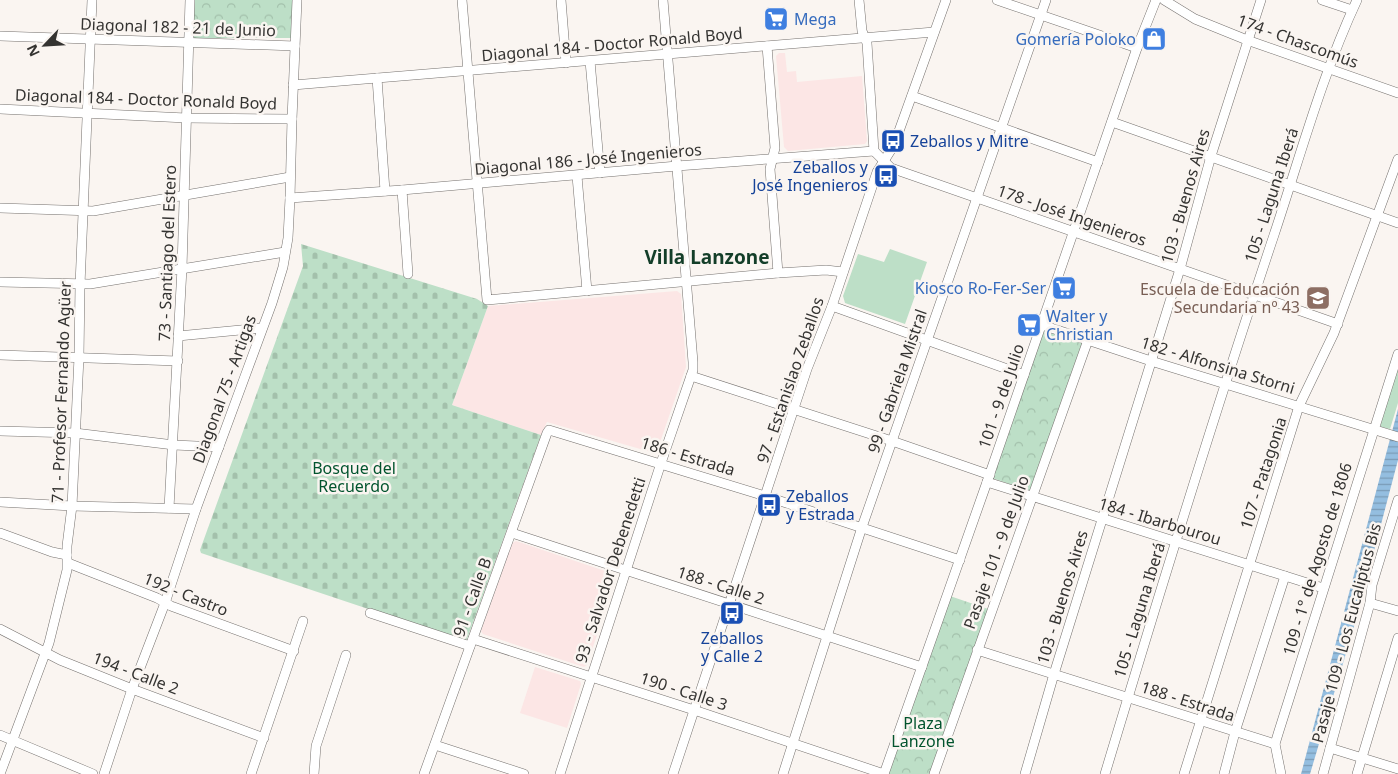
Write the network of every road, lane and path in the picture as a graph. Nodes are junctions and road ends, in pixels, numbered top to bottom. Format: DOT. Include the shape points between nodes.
graph roads {
  1 [pos="92,0"];
  2 [pos="190,0"];
  3 [pos="297,0"];
  4 [pos="462,0"];
  5 [pos="561,0"];
  6 [pos="663,0"];
  7 [pos="859,0"];
  8 [pos="946,0"];
  9 [pos="997,0"];
  10 [pos="1046,0"];
  11 [pos="1156,0"];
  12 [pos="1164,0"];
  13 [pos="1261,0"];
  14 [pos="1322,0"];
  15 [pos="1357,0"];
  16 [pos="1352,10"];
  17 [pos="1041,16"];
  18 [pos="934,32"];
  19 [pos="0,36"];
  20 [pos="865,38"];
  21 [pos="90,39"];
  22 [pos="1247,40"];
  23 [pos="188,43"];
  24 [pos="295,46"];
  25 [pos="767,46"];
  26 [pos="1137,48"];
  27 [pos="668,54"];
  28 [pos="590,61"];
  29 [pos="566,63"];
  30 [pos="1328,68"];
  31 [pos="467,71"];
  32 [pos="377,78"];
  33 [pos="293,85"];
  34 [pos="1398,92"];
  35 [pos="912,96"];
  36 [pos="0,109"];
  37 [pos="88,112"];
  38 [pos="186,118"];
  39 [pos="292,119"];
  40 [pos="1112,122"];
  41 [pos="1002,128"];
  42 [pos="874,150"];
  43 [pos="1211,156"];
  44 [pos="772,159"];
  45 [pos="1398,159"];
  46 [pos="883,161"];
  47 [pos="1098,162"];
  48 [pos="677,166"];
  49 [pos="600,173"];
  50 [pos="577,176"];
  51 [pos="290,177"];
  52 [pos="476,184"];
  53 [pos="1291,184"];
  54 [pos="402,190"];
  55 [pos="385,191"];
  56 [pos="184,194"];
  57 [pos="290,198"];
  58 [pos="978,198"];
  59 [pos="0,208"];
  60 [pos="84,212"];
  61 [pos="1377,216"];
  62 [pos="1398,223"];
  63 [pos="1073,232"];
  64 [pos="285,252"];
  65 [pos="182,268"];
  66 [pos="1180,269"];
  67 [pos="843,272"];
  68 [pos="778,273"];
  69 [pos="408,274"];
  70 [pos="0,282"];
  71 [pos="686,282"];
  72 [pos="80,285"];
  73 [pos="587,291"];
  74 [pos="1254,294"];
  75 [pos="832,306"];
  76 [pos="1338,324"];
  77 [pos="1042,325"];
  78 [pos="262,328"];
  79 [pos="178,336"];
  80 [pos="928,340"];
  81 [pos="1088,340"];
  82 [pos="1398,354"];
  83 [pos="0,356"];
  84 [pos="79,357"];
  85 [pos="178,361"];
  86 [pos="1151,361"];
  87 [pos="1024,375"];
  88 [pos="691,376"];
  89 [pos="1226,384"];
  90 [pos="1299,406"];
  91 [pos="794,409"];
  92 [pos="1373,429"];
  93 [pos="549,430"];
  94 [pos="0,431"];
  95 [pos="75,433"];
  96 [pos="1398,437"];
  97 [pos="892,441"];
  98 [pos="174,445"];
  99 [pos="219,447"];
  100 [pos="660,463"];
  101 [pos="989,479"];
  102 [pos="765,496"];
  103 [pos="1031,496"];
  104 [pos="1398,500"];
  105 [pos="0,502"];
  106 [pos="72,506"];
  107 [pos="169,508"];
  108 [pos="196,509"];
  109 [pos="1102,519"];
  110 [pos="862,527"];
  111 [pos="512,532"];
  112 [pos="0,534"];
  113 [pos="1176,541"];
  114 [pos="68,559"];
  115 [pos="960,560"];
  116 [pos="1249,564"];
  117 [pos="627,570"];
  118 [pos="1285,576"];
  119 [pos="1323,588"];
  120 [pos="165,603"];
  121 [pos="730,603"];
  122 [pos="1370,603"];
  123 [pos="1395,611"];
  124 [pos="370,613"];
  125 [pos="303,620"];
  126 [pos="0,629"];
  127 [pos="826,636"];
  128 [pos="1398,638"];
  129 [pos="471,642"];
  130 [pos="977,650"];
  131 [pos="294,651"];
  132 [pos="46,652"];
  133 [pos="346,655"];
  134 [pos="922,667"];
  135 [pos="1054,674"];
  136 [pos="592,676"];
  137 [pos="132,689"];
  138 [pos="1128,697"];
  139 [pos="694,710"];
  140 [pos="1200,720"];
  141 [pos="1235,732"];
  142 [pos="0,735"];
  143 [pos="264,738"];
  144 [pos="13,740"];
  145 [pos="792,744"];
  146 [pos="1275,744"];
  147 [pos="435,745"];
  148 [pos="1330,748"];
  149 [pos="1362,758"];
  150 [pos="1398,769"];
  151 [pos="0,774"];
  152 [pos="93,774"];
  153 [pos="104,774"];
  154 [pos="251,774"];
  155 [pos="314,774"];
  156 [pos="424,774"];
  157 [pos="524,774"];
  158 [pos="560,774"];
  159 [pos="674,774"];
  160 [pos="783,774"];
  161 [pos="884,774"];
  162 [pos="934,774"];
  163 [pos="1025,774"];
  164 [pos="1105,774"];
  165 [pos="1184,774"];
  166 [pos="1224,774"];
  167 [pos="1281,774"];
  168 [pos="1323,774"];
  169 [pos="1357,774"];
  1 -- 21 [label="street, 71 - Profesor Fernando Agüer"];
  2 -- 23 [label="street, 73 - Santiago del Estero"];
  3 -- 24 [label="street, Diagonal 75 - Artigas"];
  4 -- 31 [label="street"];
  5 -- 29 [label="street"];
  6 -- 27 [label="street, 93 - Salvador Debenedetti"];
  7 -- 20 [label="street"];
  8 -- 18 [label="street, 97 - Estanislao Zeballos"];
  9 -- 17 [label="street"];
  10 -- 17 [label="street, 99 - Gabriela Mistral"];
  11 -- 26 [label="street, 101 - 9 de Julio"];
  12 -- 22 [label="street, 174 - Chascomús" via="1195,19"];
  13 -- 22 [label="street, 103 - Buenos Aires"];
  14 -- 16 [label="street"];
  15 -- 16 [label="street, 105 - Laguna Iberá"];
  16 -- 30 [label="street, 105 - Laguna Iberá"];
  17 -- 26 [label="street"];
  17 -- 41 [label="street, 99 - Gabriela Mistral"];
  18 -- 20 [label="street, Diagonal 184 - Doctor Ronald Boyd"];
  18 -- 35 [label="street, 97 - Estanislao Zeballos"];
  19 -- 21 [label="street, Diagonal 182 - 21 de Junio"];
  20 -- 25 [label="street, Diagonal 184 - Doctor Ronald Boyd"];
  20 -- 42 [label="street"];
  21 -- 23 [label="street, Diagonal 182 - 21 de Junio"];
  21 -- 37 [label="street, 71 - Profesor Fernando Agüer"];
  22 -- 30 [label="street, 174 - Chascomús"];
  22 -- 43 [label="street, 103 - Buenos Aires"];
  23 -- 24 [label="street, Diagonal 182 - 21 de Junio"];
  23 -- 38 [label="street, 73 - Santiago del Estero"];
  24 -- 33 [label="street, Diagonal 75 - Artigas"];
  25 -- 27 [label="street, Diagonal 184 - Doctor Ronald Boyd"];
  25 -- 44 [label="street"];
  26 -- 40 [label="street, 101 - 9 de Julio"];
  27 -- 28 [label="street, Diagonal 184 - Doctor Ronald Boyd"];
  27 -- 48 [label="street, 93 - Salvador Debenedetti"];
  28 -- 29 [label="street, Diagonal 184 - Doctor Ronald Boyd"];
  28 -- 49 [label="street"];
  29 -- 31 [label="street, Diagonal 184 - Doctor Ronald Boyd"];
  30 -- 34 [label="street, 174 - Chascomús"];
  30 -- 53 [label="street, 105 - Laguna Iberá"];
  31 -- 32 [label="street, Diagonal 184 - Doctor Ronald Boyd"];
  31 -- 52 [label="street"];
  32 -- 33 [label="street, Diagonal 184 - Doctor Ronald Boyd"];
  32 -- 55 [label="street"];
  33 -- 39 [label="street, Diagonal 75 - Artigas"];
  35 -- 41 [label="street"];
  35 -- 46 [label="street, 97 - Estanislao Zeballos" via="894,145"];
  36 -- 37 [label="street, Diagonal 184 - Doctor Ronald Boyd"];
  37 -- 38 [label="street, Diagonal 184 - Doctor Ronald Boyd"];
  37 -- 60 [label="street, 71 - Profesor Fernando Agüer"];
  38 -- 39 [label="street, Diagonal 184 - Doctor Ronald Boyd"];
  38 -- 56 [label="street, 73 - Santiago del Estero"];
  39 -- 51 [label="street, Diagonal 75 - Artigas"];
  40 -- 43 [label="street"];
  40 -- 47 [label="street, 101 - 9 de Julio"];
  41 -- 47 [label="street"];
  41 -- 58 [label="street, 99 - Gabriela Mistral"];
  42 -- 44 [label="street, Diagonal 186 - José Ingenieros"];
  42 -- 46 [label="street"];
  43 -- 53 [label="street"];
  43 -- 66 [label="street, 103 - Buenos Aires"];
  44 -- 48 [label="street, Diagonal 186 - José Ingenieros"];
  44 -- 68 [label="street" via="770,169"];
  45 -- 61 [label="street, 107 - Patagonia"];
  46 -- 58 [label="street, 178 - José Ingenieros" via="891,168"];
  46 -- 67 [label="street, 97 - Estanislao Zeballos"];
  47 -- 63 [label="street, 101 - 9 de Julio"];
  48 -- 49 [label="street, Diagonal 186 - José Ingenieros"];
  48 -- 71 [label="street, 93 - Salvador Debenedetti"];
  49 -- 50 [label="street, Diagonal 186 - José Ingenieros"];
  50 -- 52 [label="street, Diagonal 186 - José Ingenieros"];
  50 -- 73 [label="street"];
  51 -- 56 [label="street"];
  51 -- 57 [label="street, Diagonal 75 - Artigas"];
  52 -- 54 [label="street, Diagonal 186 - José Ingenieros"];
  52 -- 73 [label="street" via="487,300"];
  53 -- 61 [label="street"];
  53 -- 74 [label="street, 105 - Laguna Iberá"];
  54 -- 55 [label="street, Diagonal 186 - José Ingenieros"];
  54 -- 69 [label="street"];
  55 -- 57 [label="street, Diagonal 186 - José Ingenieros"];
  56 -- 60 [label="street"];
  56 -- 65 [label="street, 73 - Santiago del Estero"];
  57 -- 64 [label="street, Diagonal 75 - Artigas"];
  58 -- 63 [label="street, 178 - José Ingenieros"];
  58 -- 80 [label="street, 99 - Gabriela Mistral"];
  59 -- 60 [label="street"];
  60 -- 72 [label="street, 71 - Profesor Fernando Agüer"];
  61 -- 62 [label="street"];
  61 -- 76 [label="street, 107 - Patagonia"];
  63 -- 66 [label="street, 178 - José Ingenieros"];
  63 -- 77 [label="street, 101 - 9 de Julio"];
  64 -- 65 [label="street"];
  64 -- 78 [label="street, Diagonal 75 - Artigas" via="275,294"];
  65 -- 72 [label="street"];
  65 -- 79 [label="street, 73 - Santiago del Estero"];
  66 -- 74 [label="street, 178 - José Ingenieros"];
  66 -- 86 [label="street, 103 - Buenos Aires"];
  67 -- 68 [label="street"];
  67 -- 75 [label="street, 97 - Estanislao Zeballos"];
  68 -- 71 [label="street"];
  70 -- 72 [label="street"];
  71 -- 73 [label="street"];
  71 -- 88 [label="street, 93 - Salvador Debenedetti" via="694,362"];
  72 -- 84 [label="street, 71 - Profesor Fernando Agüer"];
  74 -- 76 [label="street, 178 - José Ingenieros"];
  74 -- 89 [label="street, 105 - Laguna Iberá"];
  75 -- 80 [label="street"];
  75 -- 91 [label="street, 97 - Estanislao Zeballos"];
  76 -- 90 [label="street, 107 - Patagonia"];
  77 -- 81 [label="street, 182 - Alfonsina Storni"];
  77 -- 87 [label="street, 101 - 9 de Julio"];
  78 -- 79 [label="street"];
  78 -- 99 [label="street, Diagonal 75 - Artigas"];
  79 -- 85 [label="street, 73 - Santiago del Estero"];
  80 -- 87 [label="street"];
  80 -- 97 [label="street, 99 - Gabriela Mistral"];
  81 -- 86 [label="street, 182 - Alfonsina Storni"];
  81 -- 103 [label="street, Pasaje 101 - 9 de Julio"];
  82 -- 92 [label="street, 109 - 1° de Agosto de 1806"];
  83 -- 84 [label="street"];
  84 -- 85 [label="street"];
  84 -- 95 [label="street, 71 - Profesor Fernando Agüer"];
  85 -- 98 [label="street, 73 - Santiago del Estero"];
  86 -- 89 [label="street, 182 - Alfonsina Storni"];
  86 -- 109 [label="street, 103 - Buenos Aires"];
  87 -- 101 [label="street, 101 - 9 de Julio"];
  88 -- 91 [label="street, 184 - Ibarbourou"];
  88 -- 100 [label="street, 93 - Salvador Debenedetti"];
  89 -- 90 [label="street, 182 - Alfonsina Storni"];
  89 -- 113 [label="street, 105 - Laguna Iberá"];
  90 -- 92 [label="street, 182 - Alfonsina Storni"];
  90 -- 116 [label="street, 107 - Patagonia"];
  91 -- 97 [label="street, 184 - Ibarbourou"];
  91 -- 102 [label="street, 97 - Estanislao Zeballos"];
  92 -- 96 [label="street, 182 - Alfonsina Storni"];
  92 -- 119 [label="street, 109 - 1° de Agosto de 1806"];
  93 -- 100 [label="street, 186 - Estrada"];
  93 -- 111 [label="street, 91 - Calle B"];
  94 -- 95 [label="street"];
  95 -- 98 [label="street"];
  95 -- 106 [label="street, 71 - Profesor Fernando Agüer"];
  97 -- 101 [label="street, 184 - Ibarbourou"];
  97 -- 110 [label="street, 99 - Gabriela Mistral"];
  98 -- 99 [label="street"];
  98 -- 107 [label="street, 73 - Santiago del Estero"];
  99 -- 108 [label="street, Diagonal 75 - Artigas"];
  100 -- 102 [label="street, 186 - Estrada"];
  100 -- 117 [label="street, 93 - Salvador Debenedetti"];
  101 -- 103 [label="street, 184 - Ibarbourou"];
  101 -- 115 [label="street, 101 - 9 de Julio"];
  102 -- 110 [label="street, 186 - Estrada"];
  102 -- 121 [label="street, 97 - Estanislao Zeballos"];
  103 -- 109 [label="street, 184 - Ibarbourou"];
  103 -- 130 [label="street, Pasaje 101 - 9 de Julio"];
  104 -- 122 [label="street, Pasaje 109 - Los Eucaliptus Bis" via="1372,585"];
  105 -- 106 [label="street"];
  106 -- 107 [label="street"];
  106 -- 114 [label="street, 71 - Profesor Fernando Agüer"];
  107 -- 108 [label="street"];
  108 -- 120 [label="street, Diagonal 75 - Artigas"];
  109 -- 113 [label="street, 184 - Ibarbourou"];
  109 -- 135 [label="street, 103 - Buenos Aires"];
  110 -- 115 [label="street, 186 - Estrada"];
  110 -- 127 [label="street, 99 - Gabriela Mistral"];
  111 -- 117 [label="street, 188 - Calle 2"];
  111 -- 129 [label="street, 91 - Calle B"];
  112 -- 114 [label="street, 192 - Castro"];
  113 -- 116 [label="street, 184 - Ibarbourou"];
  113 -- 138 [label="street, 105 - Laguna Iberá"];
  114 -- 120 [label="street, 192 - Castro"];
  114 -- 132 [label="street, 71 - Profesor Fernando Agüer"];
  115 -- 134 [label="street, 101 - 9 de Julio"];
  116 -- 118 [label="street, 184 - Ibarbourou"];
  116 -- 140 [label="street, 107 - Patagonia"];
  117 -- 121 [label="street, 188 - Calle 2"];
  117 -- 136 [label="street, 93 - Salvador Debenedetti"];
  118 -- 119 [label="street, 184 - Ibarbourou"];
  118 -- 141 [label="street"];
  119 -- 146 [label="street, 109 - 1° de Agosto de 1806"];
  120 -- 131 [label="street, 192 - Castro"];
  120 -- 137 [label="street, Diagonal 75 - Artigas"];
  121 -- 127 [label="street, 188 - Calle 2"];
  121 -- 139 [label="street, 97 - Estanislao Zeballos"];
  122 -- 123 [label="street"];
  122 -- 148 [label="street, Pasaje 109 - Los Eucaliptus Bis"];
  124 -- 129 [label="street, 190 - Calle 3"];
  125 -- 131 [label="street"];
  126 -- 132 [label="street, 194 - Calle 2"];
  127 -- 134 [label="street, 188 - Calle 2"];
  127 -- 145 [label="street, 99 - Gabriela Mistral"];
  128 -- 149 [label="street"];
  129 -- 136 [label="street, 190 - Calle 3"];
  129 -- 147 [label="street, 91 - Calle B"];
  130 -- 135 [label="street, 188 - Estrada"];
  130 -- 162 [label="street, Pasaje 101 - 9 de Julio"];
  131 -- 143 [label="street"];
  132 -- 137 [label="street, 194 - Calle 2"];
  132 -- 144 [label="street, 71 - Profesor Fernando Agüer"];
  133 -- 155 [label="street" via="316,746"];
  134 -- 161 [label="street, 101 - 9 de Julio"];
  135 -- 138 [label="street, 188 - Estrada"];
  135 -- 163 [label="street, 103 - Buenos Aires"];
  136 -- 139 [label="street, 190 - Calle 3"];
  136 -- 158 [label="street, 93 - Salvador Debenedetti"];
  137 -- 143 [label="street, 194 - Calle 2"];
  137 -- 153 [label="street, Diagonal 75 - Artigas"];
  138 -- 140 [label="street, 188 - Estrada"];
  138 -- 164 [label="street, 105 - Laguna Iberá"];
  139 -- 145 [label="street, 190 - Calle 3"];
  139 -- 159 [label="street, 97 - Estanislao Zeballos"];
  140 -- 141 [label="street, 188 - Estrada"];
  140 -- 165 [label="street, 107 - Patagonia"];
  141 -- 146 [label="street, 188 - Estrada"];
  141 -- 166 [label="street"];
  142 -- 144 [label="street"];
  143 -- 154 [label="street"];
  144 -- 151 [label="street, 71 - Profesor Fernando Agüer"];
  144 -- 152 [label="street"];
  145 -- 160 [label="street, 99 - Gabriela Mistral"];
  145 -- 161 [label="street, 190 - Calle 3"];
  146 -- 167 [label="street, 109 - 1° de Agosto de 1806"];
  147 -- 156 [label="street, 91 - Calle B"];
  147 -- 157 [label="street"];
  148 -- 149 [label="street"];
  148 -- 168 [label="street, Pasaje 109 - Los Eucaliptus Bis"];
  149 -- 150 [label="street"];
  149 -- 169 [label="street"];
}
